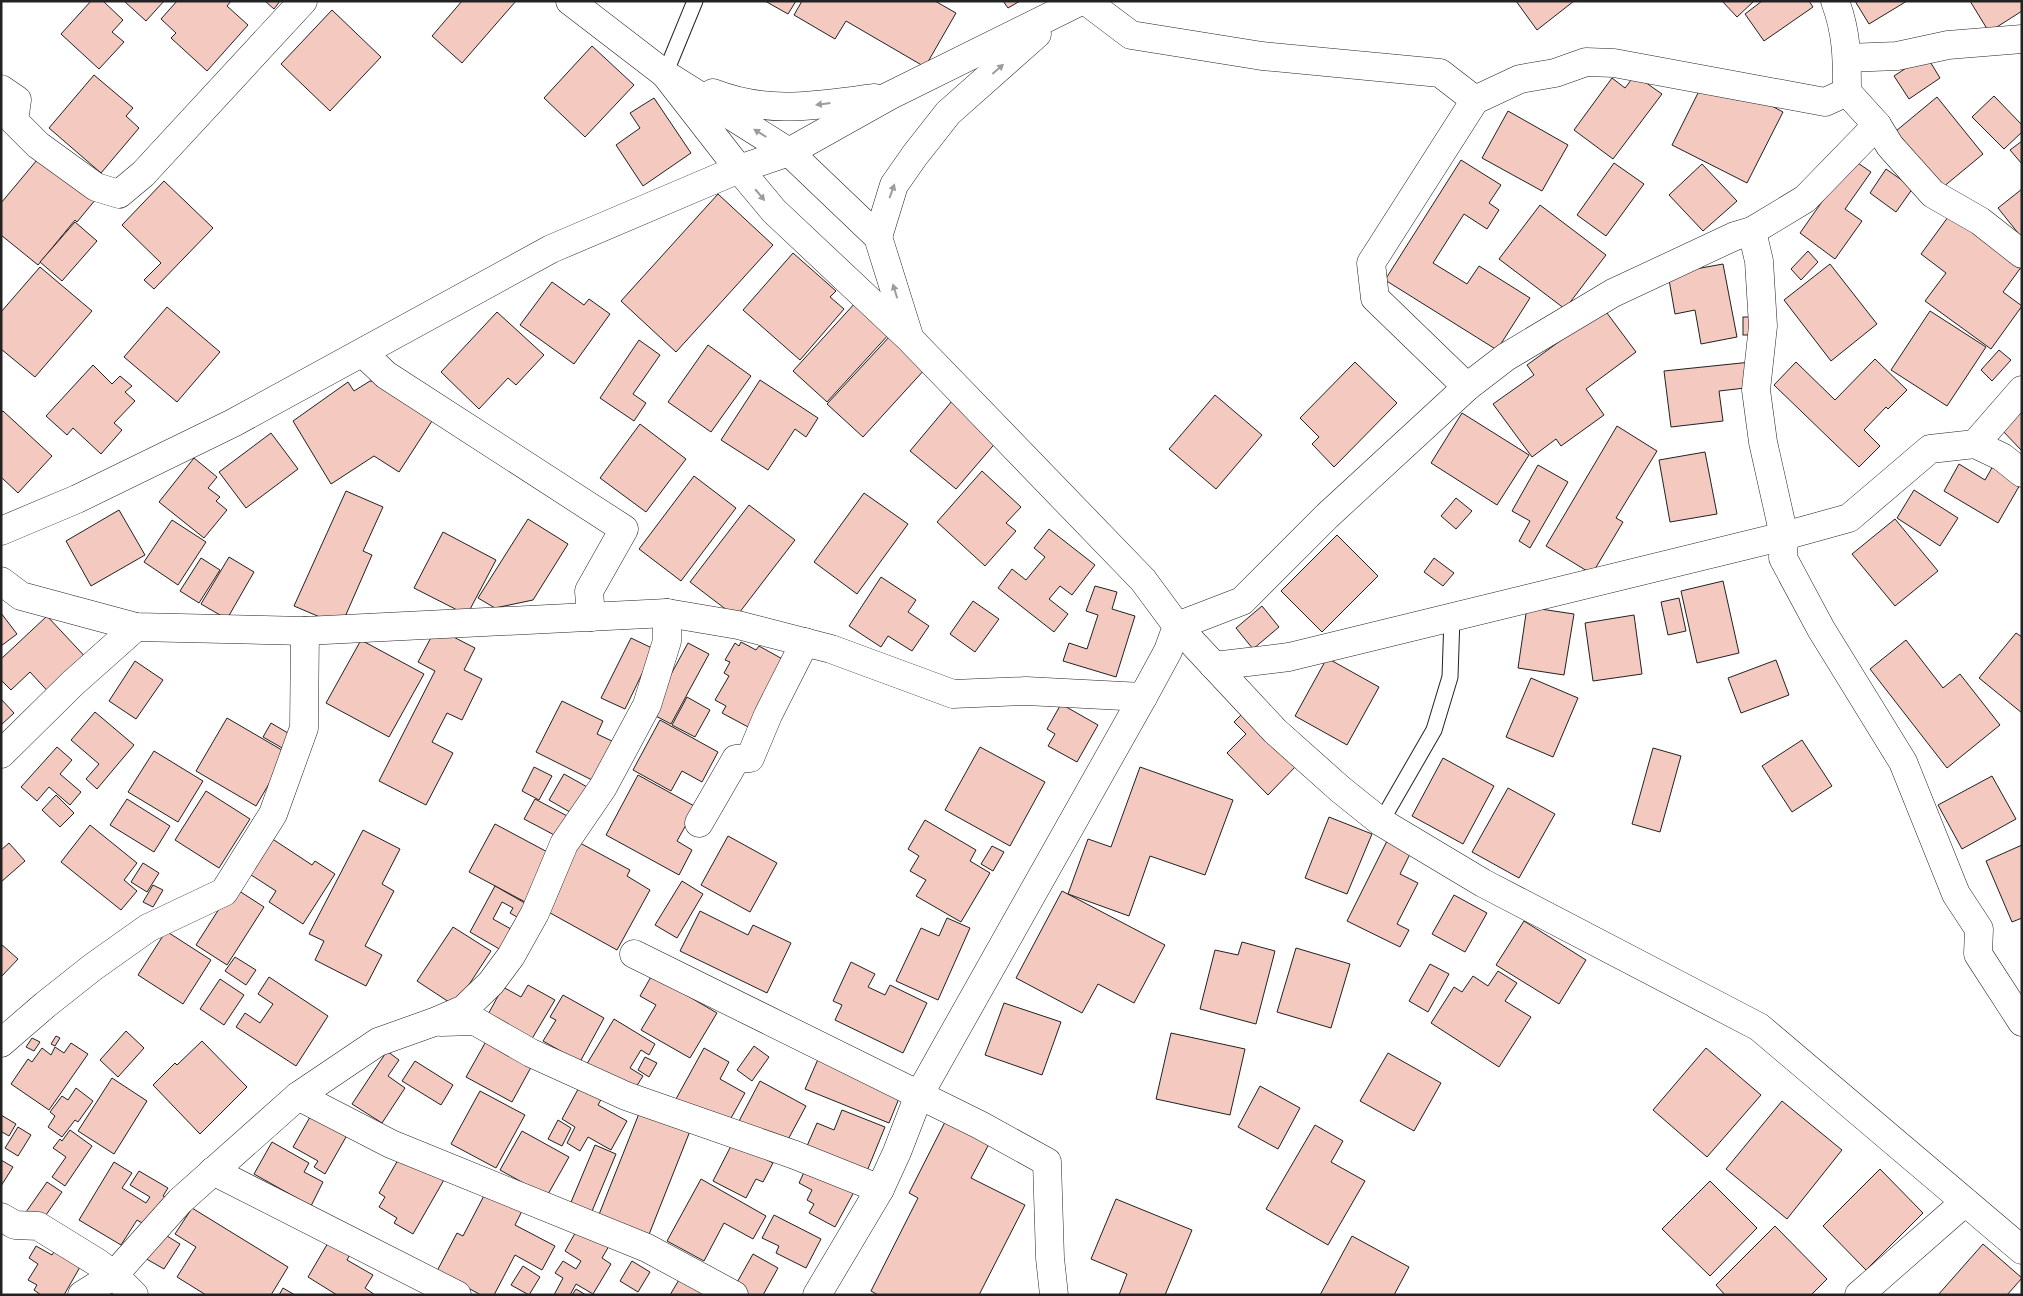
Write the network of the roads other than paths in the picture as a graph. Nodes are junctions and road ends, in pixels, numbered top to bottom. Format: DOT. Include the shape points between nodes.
graph roads {
  1 [pos="304,1"];
  2 [pos="570,1"];
  3 [pos="695,1"];
  4 [pos="1835,1"];
  5 [pos="1077,4"];
  6 [pos="2022,39"];
  7 [pos="1847,58"];
  8 [pos="666,74"];
  9 [pos="1,89"];
  10 [pos="1847,92"];
  11 [pos="889,96"];
  12 [pos="1475,100"];
  13 [pos="1877,125"];
  14 [pos="789,152"];
  15 [pos="739,169"];
  16 [pos="1752,231"];
  17 [pos="878,237"];
  18 [pos="2022,254"];
  19 [pos="909,338"];
  20 [pos="363,353"];
  21 [pos="1467,387"];
  22 [pos="2022,390"];
  23 [pos="1975,444"];
  24 [pos="2022,472"];
  25 [pos="1,531"];
  26 [pos="1784,536"];
  27 [pos="1,581"];
  28 [pos="668,613"];
  29 [pos="591,617"];
  30 [pos="1452,617"];
  31 [pos="1177,626"];
  32 [pos="136,627"];
  33 [pos="305,631"];
  34 [pos="805,642"];
  35 [pos="1214,666"];
  36 [pos="1143,697"];
  37 [pos="1,754"];
  38 [pos="1382,822"];
  39 [pos="698,823"];
  40 [pos="634,954"];
  41 [pos="434,1022"];
  42 [pos="2022,1022"];
  43 [pos="1,1043"];
  44 [pos="918,1095"];
  45 [pos="298,1096"];
  46 [pos="213,1171"];
  47 [pos="880,1189"];
  48 [pos="1965,1202"];
  49 [pos="1,1217"];
  50 [pos="2022,1250"];
  51 [pos="114,1275"];
  52 [pos="82,1295"];
  53 [pos="134,1295"];
  54 [pos="457,1295"];
  55 [pos="734,1295"];
  56 [pos="817,1295"];
  57 [pos="1054,1295"];
  58 [pos="1859,1295"];
  1 -- 9 [label="street" via="143,174 119,194 96,187 38,145 14,121 17,100"];
  2 -- 8 [label="street"];
  3 -- 8 [label="lane"];
  4 -- 7 [label="street" via="1843,23"];
  5 -- 11 [label="street"];
  5 -- 12 [label="street" via="1131,34 1262,56 1440,73"];
  17 -- 5 [label="street, one-way" via="894,185 948,113"];
  6 -- 7 [label="street" via="1948,45 1897,56"];
  7 -- 10 [label="street"];
  11 -- 8 [label="street, one-way" via="796,107 758,106"];
  14 -- 8 [label="street, one-way"];
  8 -- 15 [label="street"];
  10 -- 12 [label="street" via="1825,102 1614,63 1586,62 1555,73 1520,78"];
  10 -- 13 [label="street"];
  11 -- 14 [label="street"];
  12 -- 21 [label="street" via="1371,263 1375,298"];
  13 -- 16 [label="street" via="1805,199"];
  13 -- 18 [label="street" via="1890,146 1933,194 1980,221"];
  14 -- 15 [label="street"];
  14 -- 17 [label="street"];
  15 -- 19 [label="street, one-way" via="774,211"];
  15 -- 20 [label="street" via="552,249"];
  16 -- 21 [label="street" via="1734,236 1613,293 1506,357"];
  16 -- 26 [label="street" via="1760,261 1763,326 1756,390 1763,442"];
  19 -- 17 [label="street, one-way"];
  19 -- 31 [label="street" via="1143,580"];
  20 -- 25 [label="street" via="233,423"];
  20 -- 29 [label="street" via="386,374 624,529 589,591"];
  21 -- 31 [label="street" via="1327,516 1242,601"];
  22 -- 23 [label="street"];
  23 -- 24 [label="street" via="2002,457"];
  23 -- 26 [label="street" via="1930,449 1849,518"];
  26 -- 30 [label="street"];
  26 -- 42 [label="street" via="1783,558 1821,629 1903,762 1956,894 1979,928 1978,954"];
  27 -- 32 [label="street" via="21,596"];
  28 -- 29 [label="street"];
  28 -- 34 [label="street" via="738,625"];
  28 -- 41 [label="street" via="667,641 648,705 603,787 564,844 535,913 511,956 491,983 464,1009"];
  29 -- 33 [label="street"];
  30 -- 35 [label="street" via="1289,657"];
  30 -- 38 [label="lane" via="1450,677 1434,730"];
  31 -- 35 [label="street"];
  31 -- 36 [label="street" via="1168,651"];
  32 -- 33 [label="street"];
  32 -- 37 [label="street" via="99,658"];
  33 -- 43 [label="street" via="304,728 273,814 224,892 148,928 93,967"];
  34 -- 36 [label="street" via="952,694 1026,691"];
  34 -- 39 [label="street" via="750,758 736,759"];
  35 -- 38 [label="street" via="1275,732 1340,790"];
  36 -- 44 [label="street"];
  38 -- 48 [label="street" via="1483,883 1759,1027"];
  40 -- 44 [label="street"];
  41 -- 45 [label="street" via="378,1042"];
  41 -- 47 [label="street" via="475,1021 531,1053 626,1096 795,1155"];
  44 -- 47 [label="street"];
  44 -- 57 [label="street" via="1047,1162"];
  45 -- 46 [label="street"];
  45 -- 55 [label="street" via="392,1144 647,1248"];
  46 -- 51 [label="street" via="180,1201"];
  46 -- 54 [label="street"];
  47 -- 56 [label="street"];
  48 -- 50 [label="street"];
  48 -- 58 [label="street"];
  49 -- 51 [label="street" via="15,1225 38,1226"];
  51 -- 52 [label="street"];
  51 -- 53 [label="street"];
}
